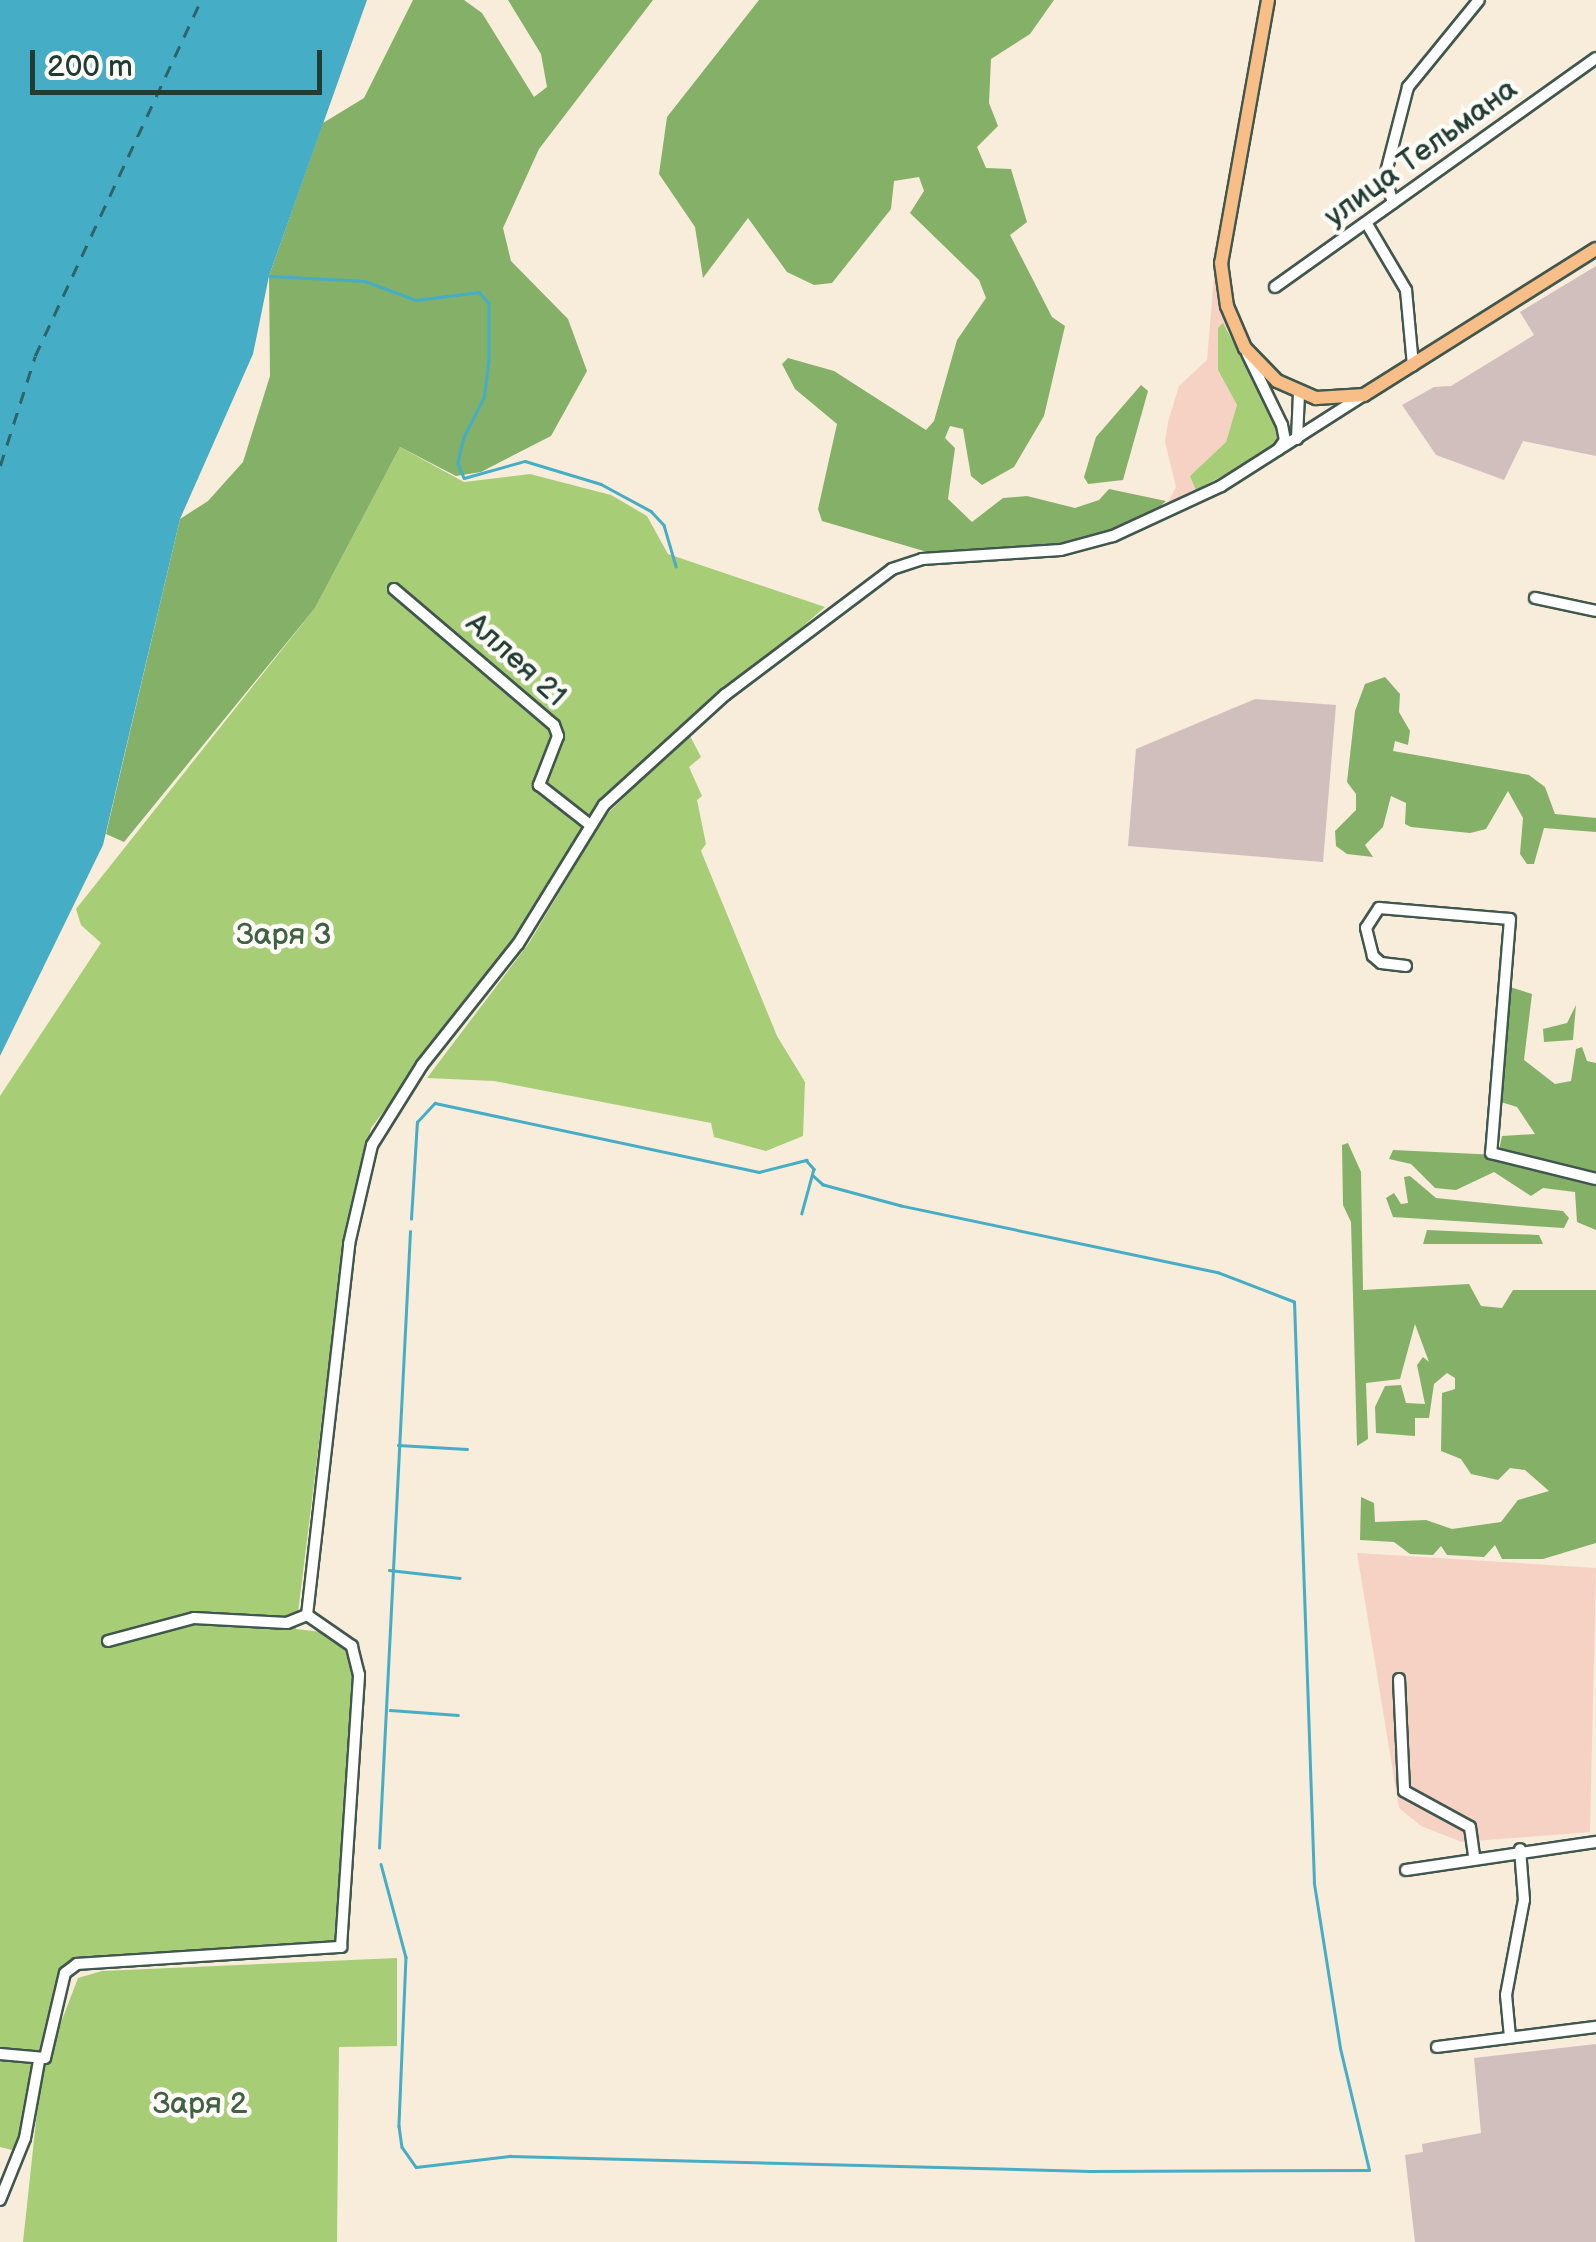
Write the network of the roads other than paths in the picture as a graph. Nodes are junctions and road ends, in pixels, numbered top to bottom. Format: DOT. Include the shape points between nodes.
graph roads {
  1 [pos="1268,0"];
  2 [pos="1480,0"];
  3 [pos="1596,58"];
  4 [pos="1393,203"];
  5 [pos="1366,224"];
  6 [pos="1596,249"];
  7 [pos="1275,287"];
  8 [pos="1245,348"];
  9 [pos="1413,366"];
  10 [pos="1299,393"];
  11 [pos="1364,395"];
  12 [pos="1298,439"];
  13 [pos="1274,454"];
  14 [pos="394,589"];
  15 [pos="1535,598"];
  16 [pos="1596,612"];
  17 [pos="589,824"];
  18 [pos="1406,966"];
  19 [pos="1596,1179"];
  20 [pos="307,1615"];
  21 [pos="108,1641"];
  22 [pos="1400,1678"];
  23 [pos="1596,1842"];
  24 [pos="1520,1848"];
  25 [pos="1474,1857"];
  26 [pos="1406,1870"];
  27 [pos="1596,2027"];
  28 [pos="1510,2037"];
  29 [pos="1437,2047"];
  30 [pos="0,2054"];
  31 [pos="39,2061"];
  32 [pos="0,2200"];
  1 -- 8 [label="main road" via="1222,230 1223,286"];
  2 -- 4 [label="street" via="1408,87 1385,176"];
  3 -- 4 [label="street, улица Тельмана"];
  4 -- 5 [label="street, улица Тельмана"];
  5 -- 7 [label="street, улица Тельмана"];
  5 -- 9 [label="street" via="1406,290"];
  6 -- 9 [label="main road"];
  8 -- 10 [label="main road"];
  8 -- 13 [label="street" via="1284,433"];
  9 -- 11 [label="main road"];
  10 -- 11 [label="main road" via="1332,400"];
  10 -- 12 [label="street"];
  11 -- 12 [label="street"];
  12 -- 13 [label="street"];
  13 -- 17 [label="street" via="1188,504 1087,544 912,560 892,568 724,695"];
  14 -- 17 [label="street, Аллея 21" via="554,725 558,736 540,785"];
  15 -- 16 [label="street"];
  17 -- 20 [label="street" via="518,944 422,1065 372,1145 350,1244"];
  18 -- 19 [label="street" via="1374,956 1366,928 1379,908 1510,918 1490,1153"];
  20 -- 21 [label="street" via="288,1623 194,1618"];
  20 -- 31 [label="street" via="352,1646 359,1675 341,1946 77,1964 65,1974 48,2054"];
  22 -- 25 [label="street" via="1404,1791 1470,1827"];
  23 -- 24 [label="street"];
  24 -- 25 [label="street"];
  24 -- 28 [label="street" via="1524,1900 1506,1996"];
  25 -- 26 [label="street"];
  27 -- 28 [label="street"];
  28 -- 29 [label="street"];
  30 -- 31 [label="street"];
  31 -- 32 [label="street" via="25,2138"];
}
